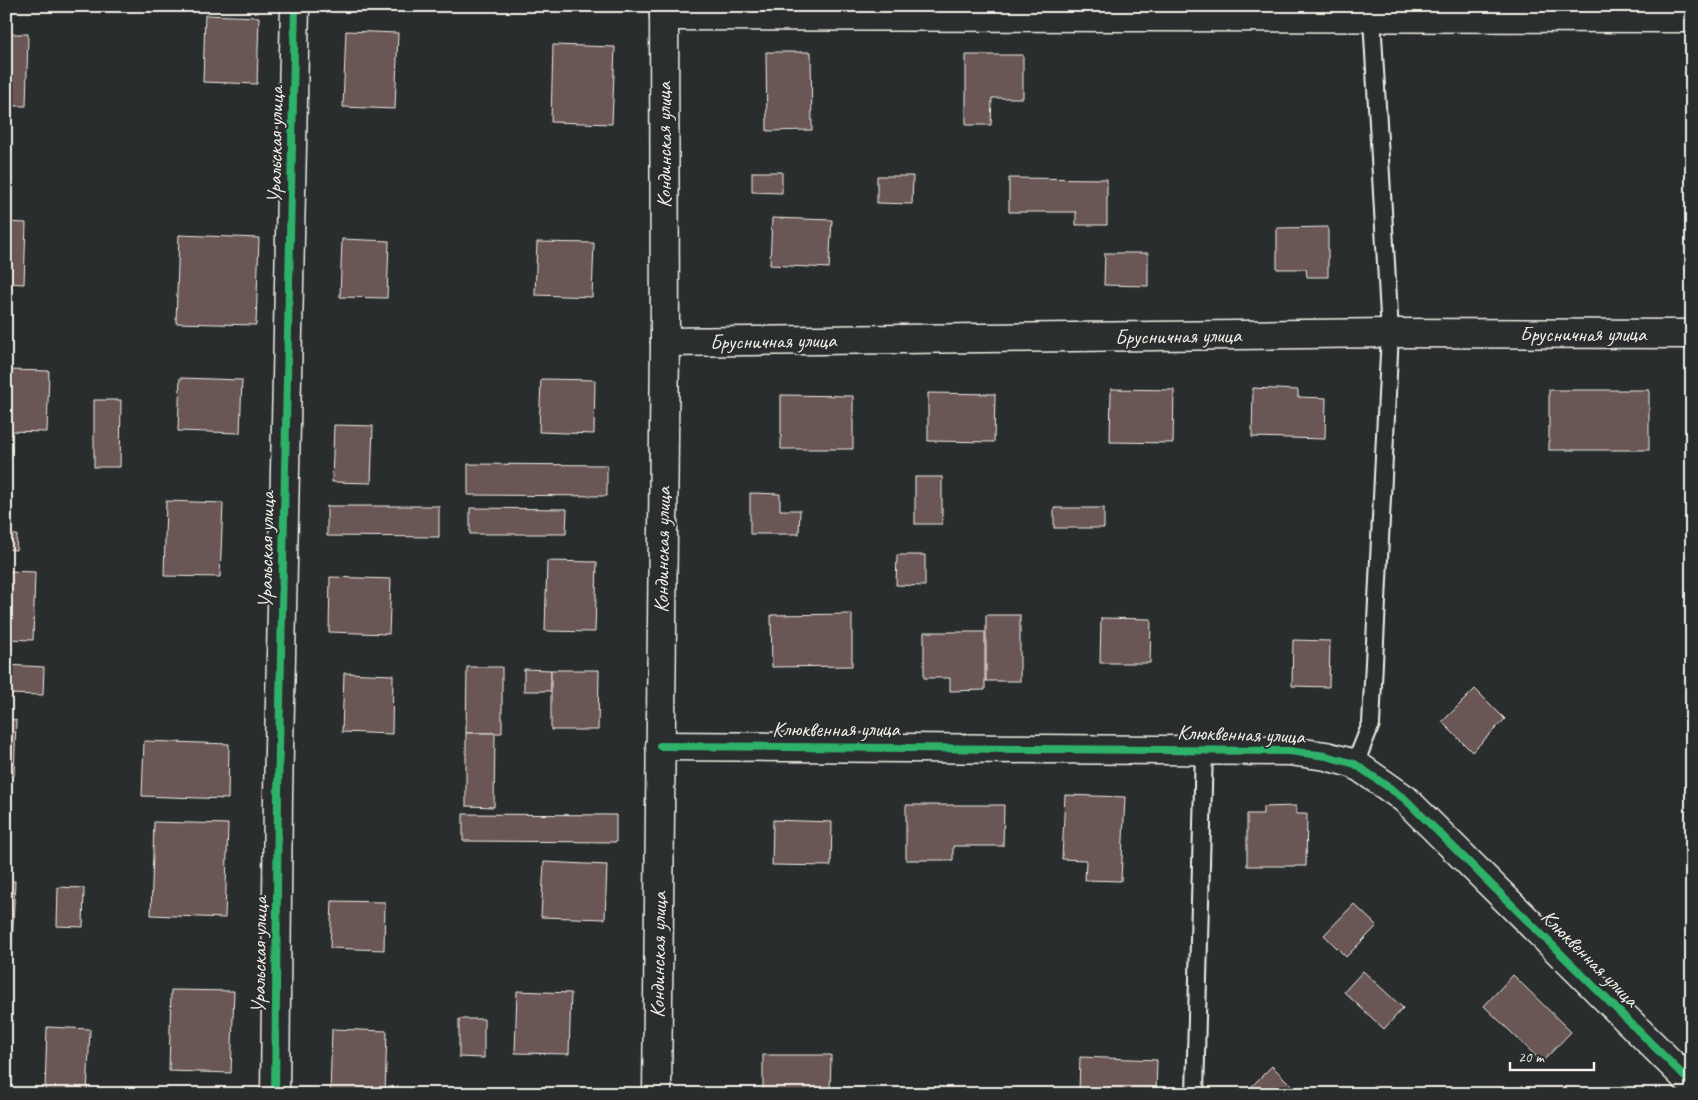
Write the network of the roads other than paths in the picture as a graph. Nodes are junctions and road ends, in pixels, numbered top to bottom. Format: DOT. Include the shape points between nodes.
graph roads {
  1 [pos="295,6"];
  2 [pos="664,11"];
  3 [pos="1372,18"];
  4 [pos="1692,18"];
  5 [pos="1390,333"];
  6 [pos="1692,334"];
  7 [pos="665,342"];
  8 [pos="660,746"];
  9 [pos="1204,749"];
  10 [pos="1355,764"];
  11 [pos="1692,1084"];
  12 [pos="275,1094"];
  13 [pos="657,1094"];
  14 [pos="1195,1094"];
  1 -- 12 [label="street, Уральская улица" via="278,794"];
  2 -- 3 [label="street"];
  2 -- 7 [label="street, Кондинская улица"];
  3 -- 4 [label="street"];
  3 -- 5 [label="lane"];
  5 -- 6 [label="street, Брусничная улица"];
  5 -- 7 [label="street, Брусничная улица"];
  5 -- 10 [label="lane" via="1371,724"];
  7 -- 8 [label="street, Кондинская улица"];
  8 -- 9 [label="street, Клюквенная улица"];
  8 -- 13 [label="street, Кондинская улица"];
  9 -- 10 [label="street, Клюквенная улица" via="1289,750"];
  9 -- 14 [label="lane"];
  10 -- 11 [label="street, Клюквенная улица" via="1404,799"];
}
